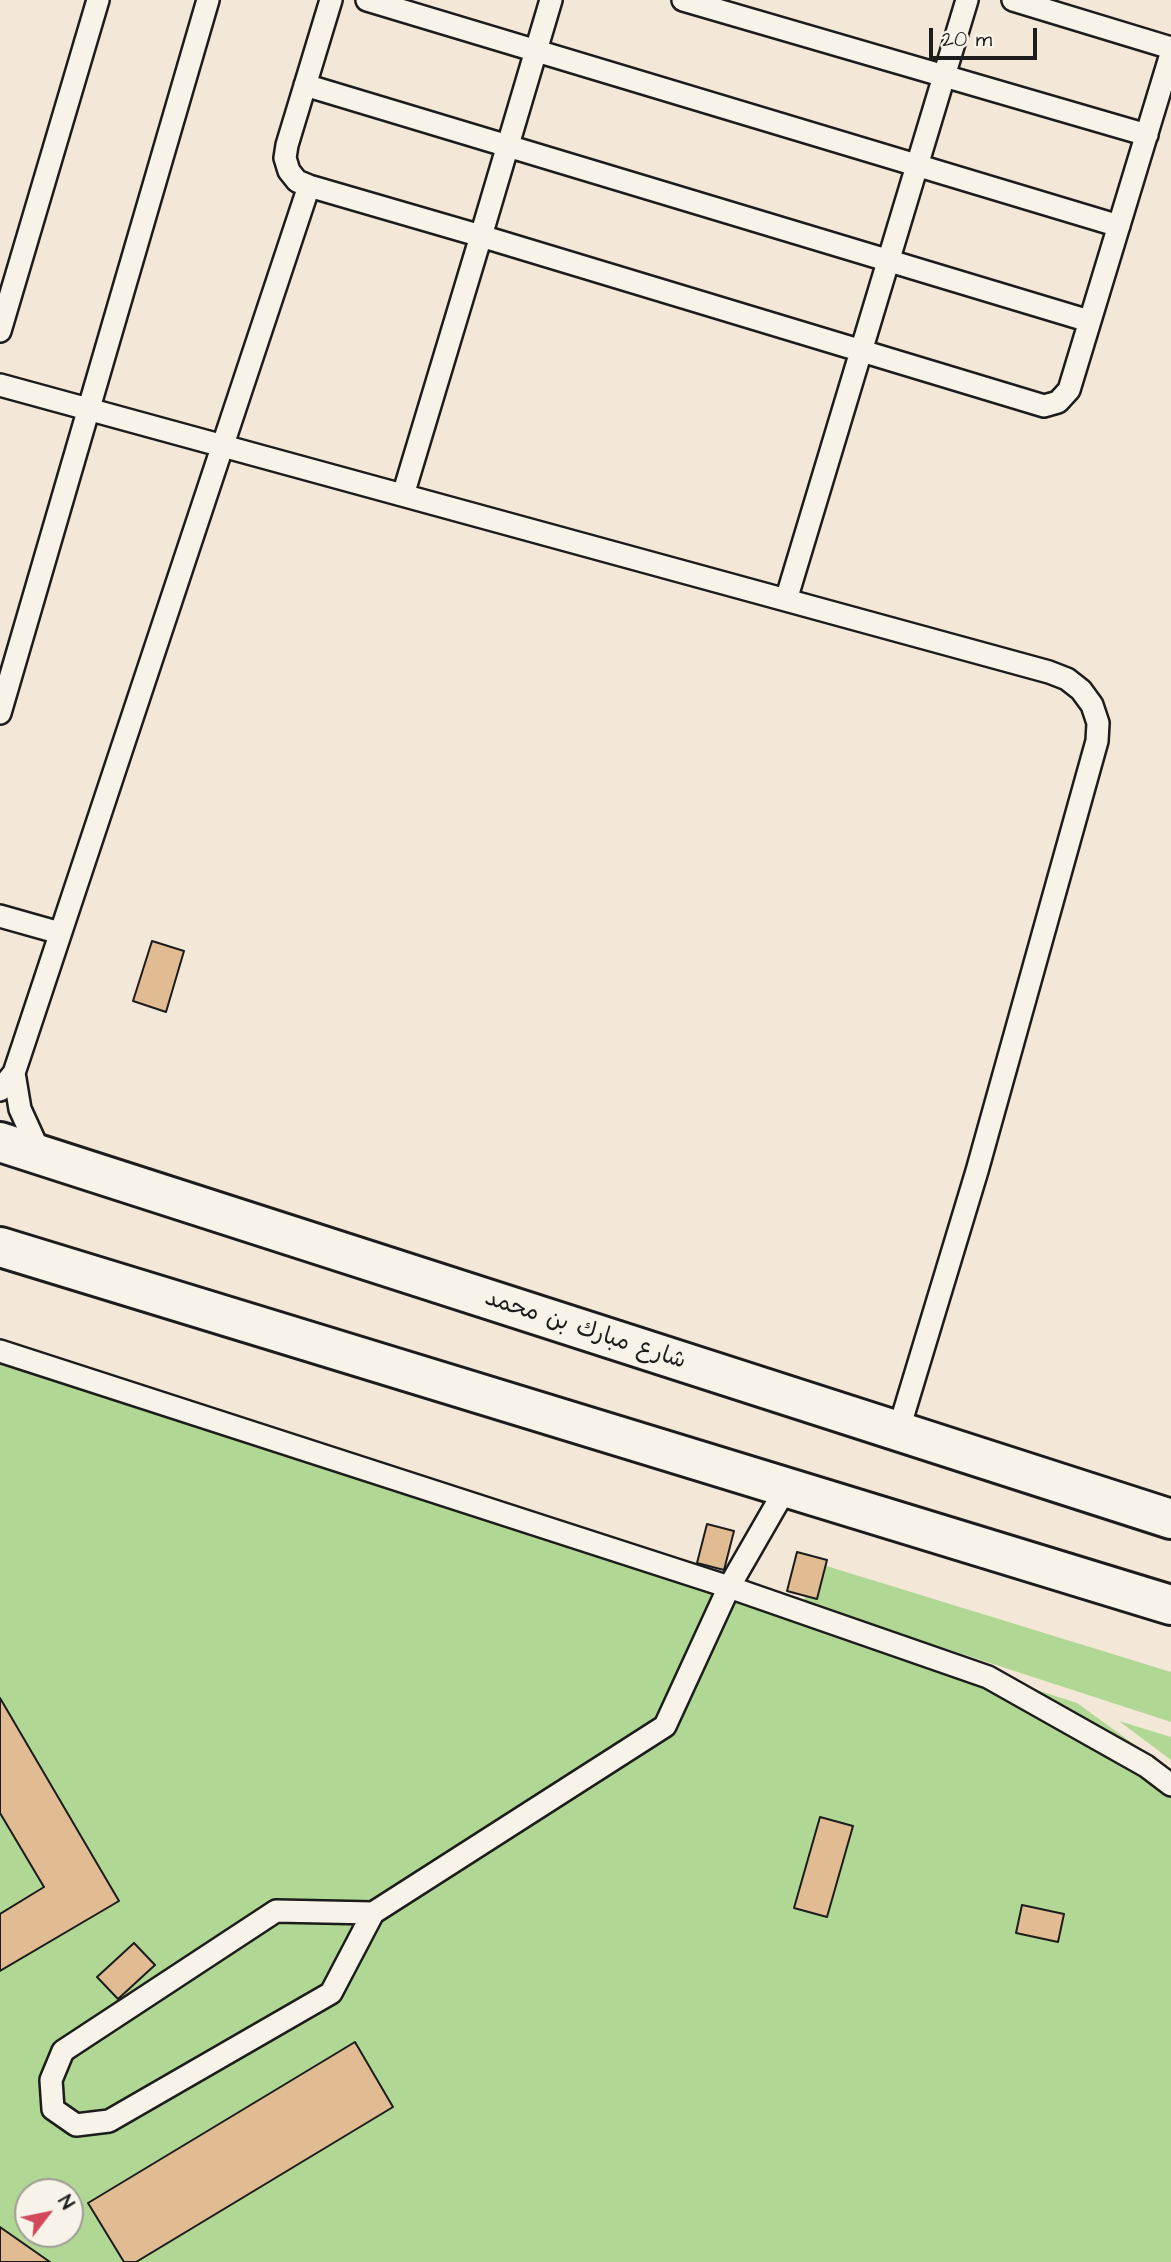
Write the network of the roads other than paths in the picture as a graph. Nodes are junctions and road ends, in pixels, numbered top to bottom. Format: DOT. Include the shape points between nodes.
graph roads {
  1 [pos="98,0"];
  2 [pos="208,0"];
  3 [pos="331,0"];
  4 [pos="367,0"];
  5 [pos="551,0"];
  6 [pos="683,0"];
  7 [pos="967,0"];
  8 [pos="1013,0"];
  9 [pos="1171,48"];
  10 [pos="536,51"];
  11 [pos="1171,54"];
  12 [pos="944,76"];
  13 [pos="305,85"];
  14 [pos="1147,135"];
  15 [pos="508,146"];
  16 [pos="917,166"];
  17 [pos="309,186"];
  18 [pos="1119,226"];
  19 [pos="481,236"];
  20 [pos="888,260"];
  21 [pos="1089,321"];
  22 [pos="0,331"];
  23 [pos="861,351"];
  24 [pos="0,385"];
  25 [pos="88,409"];
  26 [pos="222,446"];
  27 [pos="403,495"];
  28 [pos="786,600"];
  29 [pos="0,713"];
  30 [pos="0,916"];
  31 [pos="60,933"];
  32 [pos="14,1073"];
  33 [pos="0,1090"];
  34 [pos="0,1142"];
  35 [pos="46,1157"];
  36 [pos="0,1247"];
  37 [pos="0,1351"];
  38 [pos="898,1432"];
  39 [pos="786,1488"];
  40 [pos="1171,1519"];
  41 [pos="729,1587"];
  42 [pos="1171,1605"];
  43 [pos="1171,1785"];
  44 [pos="373,1913"];
  1 -- 22 [label="lane"];
  2 -- 25 [label="lane"];
  3 -- 13 [label="lane"];
  4 -- 10 [label="lane"];
  5 -- 10 [label="lane"];
  6 -- 12 [label="lane"];
  7 -- 12 [label="lane"];
  8 -- 9 [label="lane"];
  10 -- 15 [label="lane"];
  10 -- 16 [label="lane"];
  11 -- 14 [label="lane"];
  12 -- 14 [label="lane"];
  12 -- 16 [label="lane"];
  13 -- 15 [label="lane"];
  13 -- 17 [label="lane" via="285,158 297,181"];
  14 -- 18 [label="lane"];
  15 -- 19 [label="lane"];
  15 -- 20 [label="lane"];
  16 -- 18 [label="lane"];
  16 -- 20 [label="lane"];
  17 -- 19 [label="lane"];
  17 -- 26 [label="lane"];
  18 -- 21 [label="lane"];
  19 -- 23 [label="lane"];
  19 -- 27 [label="lane"];
  20 -- 21 [label="lane"];
  20 -- 23 [label="lane"];
  21 -- 23 [label="lane" via="1069,390 1051,405"];
  23 -- 28 [label="lane"];
  24 -- 25 [label="lane"];
  25 -- 26 [label="lane"];
  25 -- 29 [label="lane"];
  26 -- 27 [label="lane"];
  26 -- 31 [label="lane"];
  27 -- 28 [label="lane"];
  28 -- 38 [label="lane" via="1067,679 1092,705 1098,723 1097,741 977,1171"];
  30 -- 31 [label="lane"];
  31 -- 32 [label="lane"];
  32 -- 33 [label="lane"];
  32 -- 35 [label="lane" via="26,1126"];
  34 -- 35 [label="street, شارع مبارك بن محمد"];
  35 -- 38 [label="street, شارع مبارك بن محمد"];
  36 -- 39 [label="street"];
  37 -- 41 [label="lane"];
  38 -- 40 [label="street, شارع مبارك بن محمد"];
  39 -- 41 [label="lane"];
  39 -- 42 [label="street"];
  41 -- 43 [label="lane" via="988,1677 1146,1766"];
  41 -- 44 [label="lane" via="665,1726"];
  44 -- 44 [label="lane" via="331,1993 109,2121 76,2125 53,2109 51,2080 63,2051 276,1910"];
}
